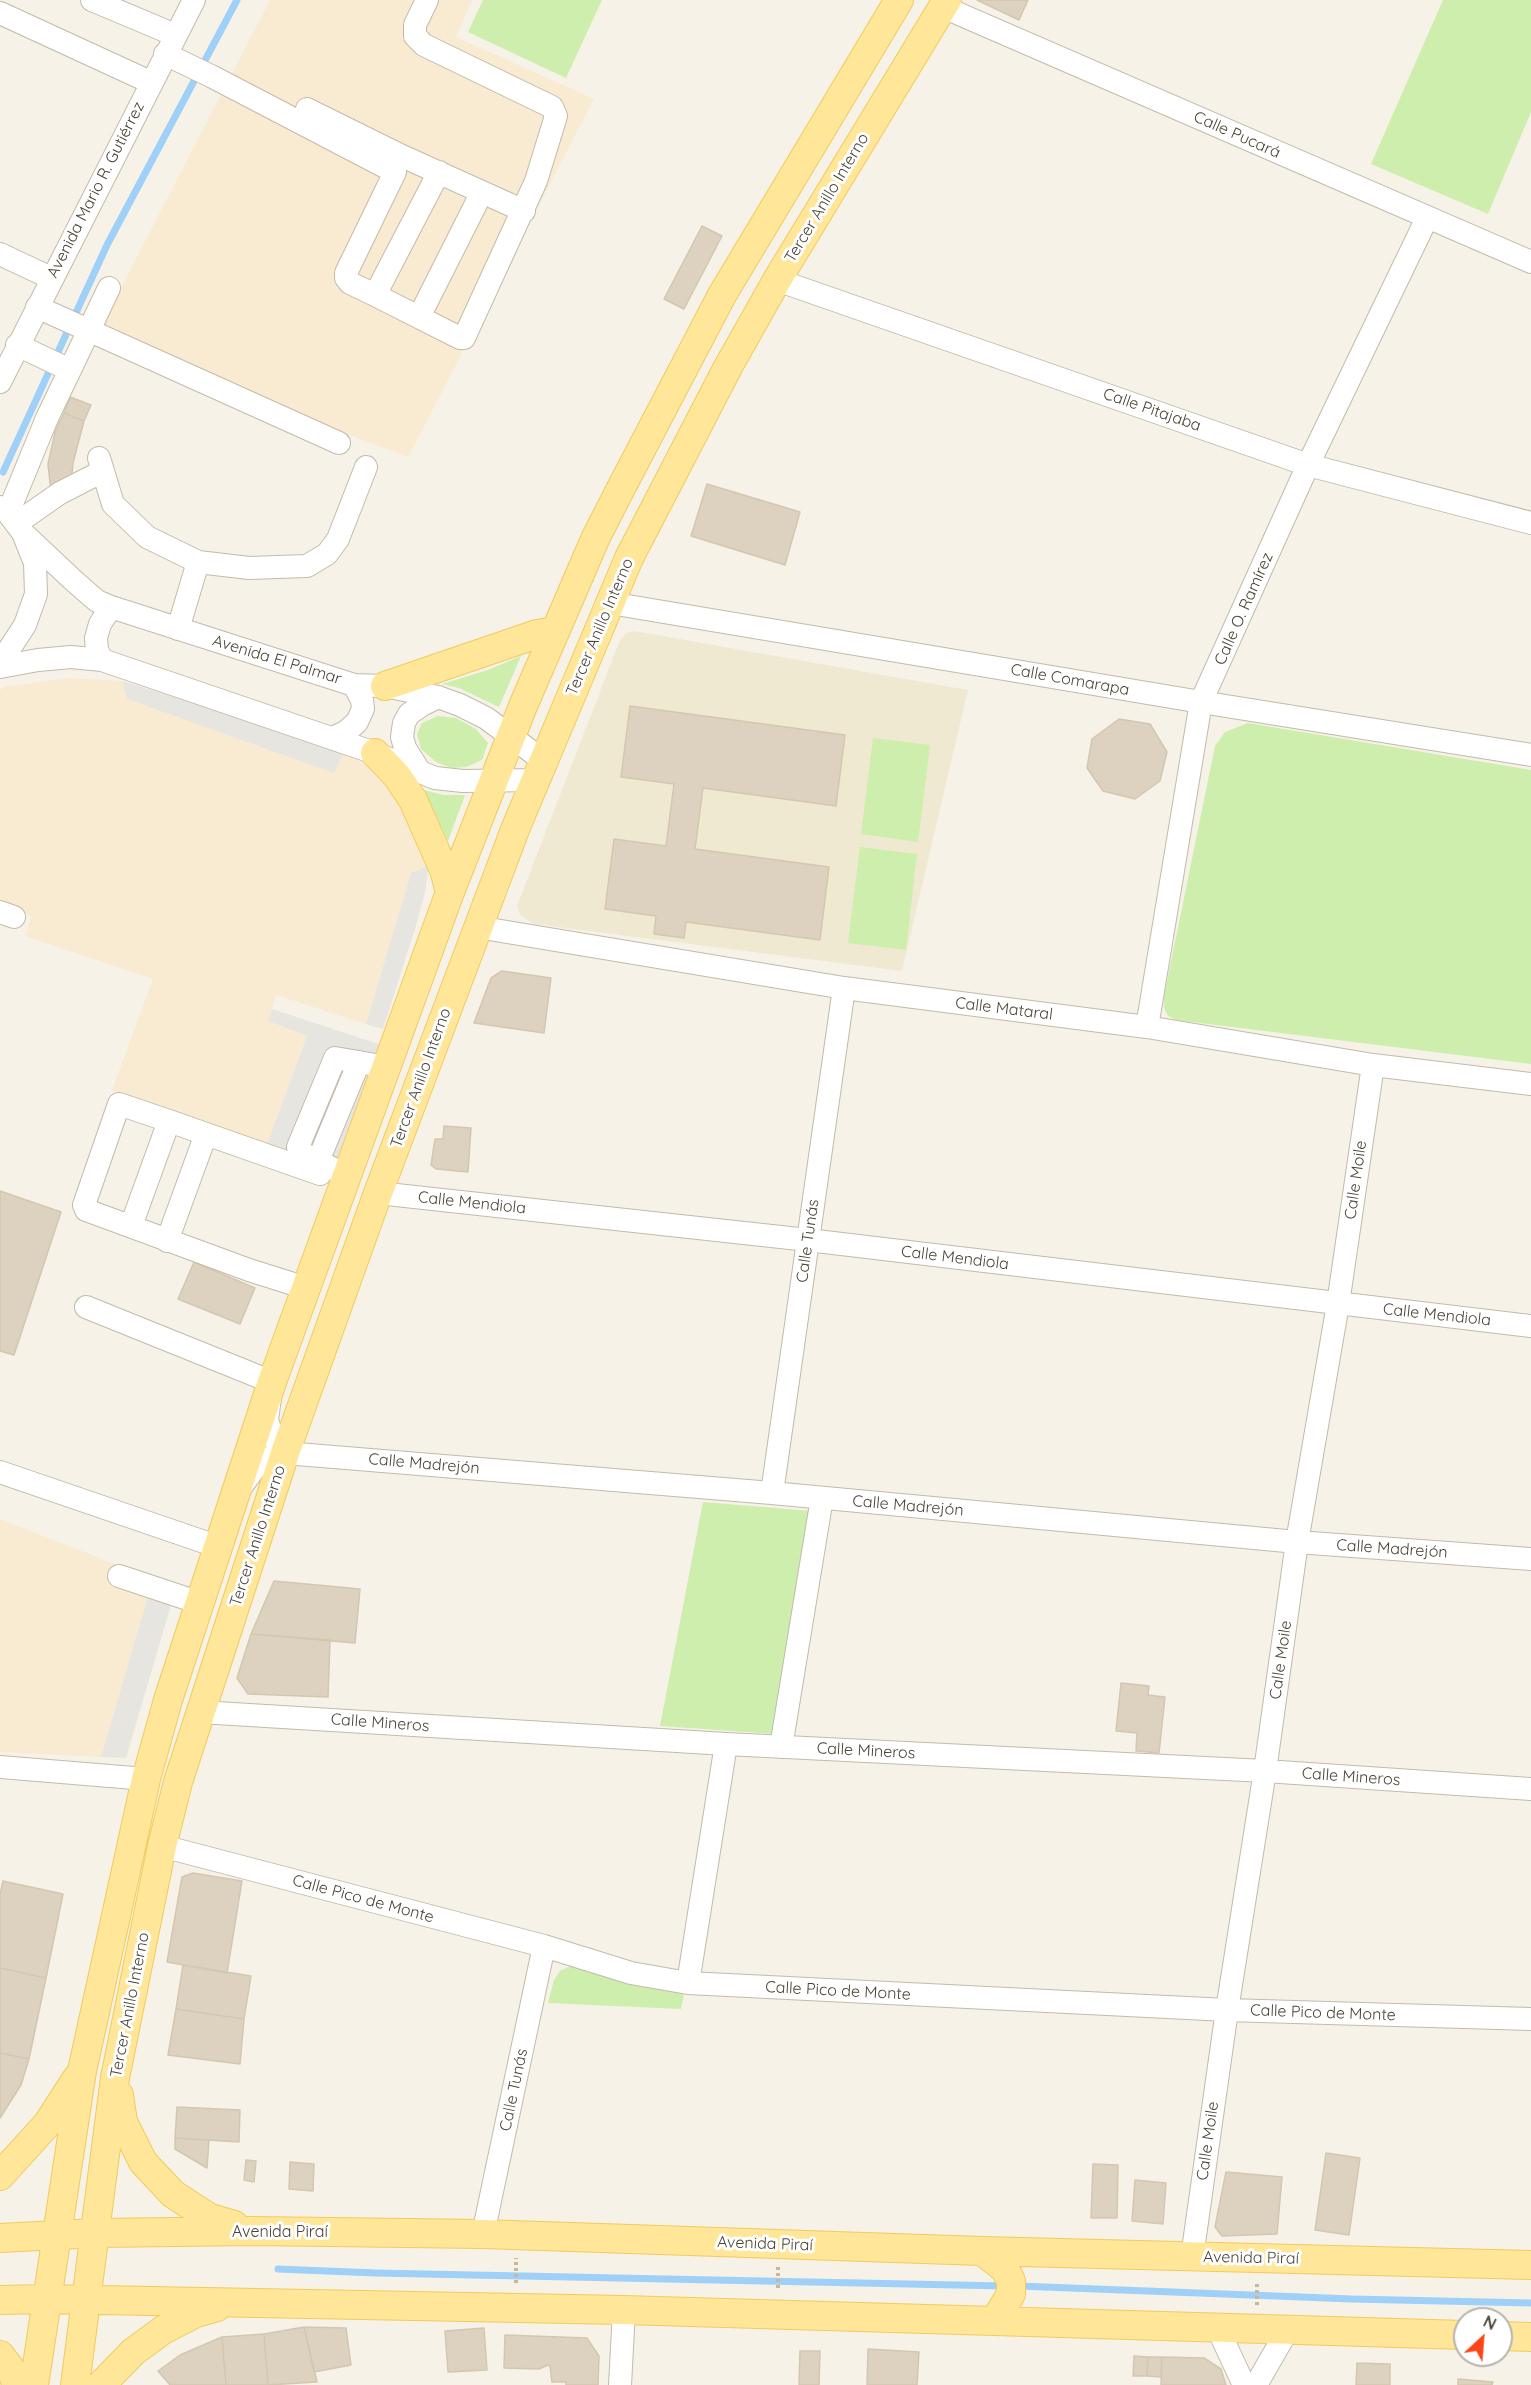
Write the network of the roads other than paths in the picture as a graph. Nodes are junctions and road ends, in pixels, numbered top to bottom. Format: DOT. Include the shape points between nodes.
graph roads {
  1 [pos="92,0"];
  2 [pos="194,0"];
  3 [pos="427,0"];
  4 [pos="899,0"];
  5 [pos="945,3"];
  6 [pos="0,13"];
  7 [pos="173,48"];
  8 [pos="150,82"];
  9 [pos="399,164"];
  10 [pos="438,172"];
  11 [pos="482,192"];
  12 [pos="774,205"];
  13 [pos="524,211"];
  14 [pos="1427,218"];
  15 [pos="0,254"];
  16 [pos="1531,262"];
  17 [pos="51,278"];
  18 [pos="777,280"];
  19 [pos="109,288"];
  20 [pos="375,295"];
  21 [pos="722,295"];
  22 [pos="43,309"];
  23 [pos="419,317"];
  24 [pos="85,328"];
  25 [pos="27,350"];
  26 [pos="728,367"];
  27 [pos="65,368"];
  28 [pos="0,382"];
  29 [pos="339,443"];
  30 [pos="1308,465"];
  31 [pos="366,467"];
  32 [pos="619,492"];
  33 [pos="12,519"];
  34 [pos="1531,523"];
  35 [pos="198,562"];
  36 [pos="610,603"];
  37 [pos="111,607"];
  38 [pos="178,629"];
  39 [pos="555,631"];
  40 [pos="0,657"];
  41 [pos="102,660"];
  42 [pos="0,667"];
  43 [pos="354,685"];
  44 [pos="385,686"];
  45 [pos="438,697"];
  46 [pos="1202,702"];
  47 [pos="511,736"];
  48 [pos="333,738"];
  49 [pos="375,753"];
  50 [pos="1531,754"];
  51 [pos="420,771"];
  52 [pos="540,771"];
  53 [pos="493,782"];
  54 [pos="450,892"];
  55 [pos="477,927"];
  56 [pos="844,988"];
  57 [pos="1147,1027"];
  58 [pos="1373,1065"];
  59 [pos="387,1067"];
  60 [pos="1531,1084"];
  61 [pos="169,1121"];
  62 [pos="206,1134"];
  63 [pos="346,1179"];
  64 [pos="378,1193"];
  65 [pos="131,1226"];
  66 [pos="808,1240"];
  67 [pos="167,1241"];
  68 [pos="306,1288"];
  69 [pos="1338,1304"];
  70 [pos="86,1307"];
  71 [pos="1531,1326"];
  72 [pos="272,1382"];
  73 [pos="285,1453"];
  74 [pos="0,1472"];
  75 [pos="771,1493"];
  76 [pos="235,1496"];
  77 [pos="822,1498"];
  78 [pos="1298,1542"];
  79 [pos="219,1547"];
  80 [pos="1531,1559"];
  81 [pos="119,1576"];
  82 [pos="200,1603"];
  83 [pos="168,1700"];
  84 [pos="200,1712"];
  85 [pos="726,1744"];
  86 [pos="781,1747"];
  87 [pos="0,1767"];
  88 [pos="1265,1771"];
  89 [pos="146,1779"];
  90 [pos="178,1782"];
  91 [pos="1531,1789"];
  92 [pos="162,1846"];
  93 [pos="544,1946"];
  94 [pos="688,1983"];
  95 [pos="1227,2010"];
  96 [pos="1531,2019"];
  97 [pos="82,2071"];
  98 [pos="115,2078"];
  99 [pos="0,2176"];
  100 [pos="253,2231"];
  101 [pos="96,2233"];
  102 [pos="483,2234"];
  103 [pos="57,2235"];
  104 [pos="0,2238"];
  105 [pos="989,2256"];
  106 [pos="1192,2257"];
  107 [pos="1036,2259"];
  108 [pos="1531,2265"];
  109 [pos="47,2299"];
  110 [pos="87,2299"];
  111 [pos="0,2300"];
  112 [pos="231,2302"];
  113 [pos="624,2310"];
  114 [pos="1019,2314"];
  115 [pos="1217,2327"];
  116 [pos="1287,2331"];
  117 [pos="1453,2335"];
  118 [pos="1513,2336"];
  119 [pos="1531,2337"];
  120 [pos="0,2355"];
  121 [pos="17,2385"];
  122 [pos="34,2385"];
  123 [pos="75,2385"];
  124 [pos="101,2385"];
  125 [pos="620,2385"];
  126 [pos="1244,2385"];
  127 [pos="1256,2385"];
  1 -- 7 [label="street"];
  2 -- 7 [label="street, Avenida Mario R. Gutiérrez"];
  3 -- 13 [label="street" via="415,25 415,36 424,45 552,107 556,116"];
  4 -- 12 [label="main road, Tercer Anillo Interno"];
  5 -- 14 [label="street, Calle Pucará"];
  5 -- 18 [label="main road, Tercer Anillo Interno"];
  6 -- 8 [label="street"];
  7 -- 8 [label="street, Avenida Mario R. Gutiérrez"];
  7 -- 9 [label="street"];
  8 -- 17 [label="street, Avenida Mario R. Gutiérrez"];
  9 -- 10 [label="street"];
  9 -- 20 [label="street" via="346,273 350,283"];
  10 -- 11 [label="street"];
  10 -- 20 [label="street"];
  11 -- 13 [label="street"];
  11 -- 23 [label="street"];
  12 -- 18 [label="main road" via="768,262 769,271"];
  12 -- 21 [label="main road, Tercer Anillo Interno"];
  13 -- 23 [label="street" via="464,338"];
  14 -- 16 [label="street, Calle Pucará"];
  14 -- 30 [label="street, Calle O. Ramírez"];
  15 -- 17 [label="street"];
  17 -- 22 [label="street, Avenida Mario R. Gutiérrez"];
  18 -- 26 [label="main road, Tercer Anillo Interno"];
  18 -- 30 [label="street, Calle Pitajaba"];
  19 -- 24 [label="street"];
  20 -- 23 [label="street"];
  21 -- 26 [label="main road" via="731,298 741,311"];
  21 -- 32 [label="main road, Tercer Anillo Interno"];
  22 -- 24 [label="street"];
  22 -- 25 [label="street, Avenida Mario R. Gutiérrez"];
  24 -- 27 [label="street"];
  24 -- 29 [label="street"];
  25 -- 27 [label="street"];
  25 -- 28 [label="street, Avenida Mario R. Gutiérrez"];
  26 -- 36 [label="main road, Tercer Anillo Interno" via="629,558"];
  27 -- 33 [label="street"];
  30 -- 34 [label="street, Calle Pitajaba"];
  30 -- 46 [label="street, Calle O. Ramírez"];
  31 -- 35 [label="street" via="338,539 327,554 307,566 249,568"];
  32 -- 36 [label="main road" via="604,568 605,592"];
  32 -- 39 [label="main road, Tercer Anillo Interno"];
  33 -- 35 [label="street" via="60,493 101,464 113,504 147,537"];
  33 -- 37 [label="street, Avenida El Palmar" via="74,581 97,601"];
  33 -- 40 [label="street" via="35,562 36,594 25,625"];
  35 -- 38 [label="street"];
  36 -- 46 [label="street, Calle Comarapa"];
  36 -- 52 [label="main road, Tercer Anillo Interno"];
  37 -- 38 [label="street, Avenida El Palmar"];
  37 -- 41 [label="street" via="96,638"];
  38 -- 43 [label="street, Avenida El Palmar"];
  39 -- 44 [label="main road"];
  39 -- 47 [label="main road, Tercer Anillo Interno"];
  41 -- 42 [label="street" via="70,657"];
  41 -- 48 [label="street"];
  43 -- 44 [label="street, Avenida El Palmar"];
  43 -- 48 [label="street" via="363,710 357,722"];
  44 -- 45 [label="street, Avenida El Palmar"];
  45 -- 47 [label="street, Avenida El Palmar" via="486,718"];
  45 -- 51 [label="street" via="409,714 404,723 405,748"];
  46 -- 50 [label="street, Calle Comarapa"];
  46 -- 57 [label="street, Calle O. Ramírez"];
  47 -- 52 [label="street, Avenida El Palmar"];
  47 -- 53 [label="main road, Tercer Anillo Interno"];
  48 -- 49 [label="street"];
  49 -- 51 [label="street"];
  49 -- 54 [label="main road" via="413,800"];
  51 -- 53 [label="street" via="435,778"];
  52 -- 53 [label="street"];
  52 -- 55 [label="main road, Tercer Anillo Interno"];
  53 -- 54 [label="main road, Tercer Anillo Interno"];
  54 -- 59 [label="main road, Tercer Anillo Interno"];
  55 -- 56 [label="street, Calle Mataral"];
  55 -- 64 [label="main road, Tercer Anillo Interno"];
  56 -- 57 [label="street, Calle Mataral"];
  56 -- 66 [label="street, Calle Tunás"];
  57 -- 58 [label="street, Calle Mataral"];
  58 -- 60 [label="street, Calle Mataral"];
  58 -- 69 [label="street, Calle Moile"];
  59 -- 63 [label="main road, Tercer Anillo Interno"];
  59 -- 63 [label="street" via="359,1062 318,1161"];
  61 -- 62 [label="street"];
  61 -- 65 [label="street"];
  61 -- 65 [label="street" via="122,1104 118,1106 84,1208"];
  62 -- 63 [label="street"];
  62 -- 67 [label="street"];
  63 -- 68 [label="main road, Tercer Anillo Interno"];
  64 -- 66 [label="street, Calle Mendiola"];
  64 -- 73 [label="main road, Tercer Anillo Interno"];
  65 -- 67 [label="street"];
  66 -- 69 [label="street, Calle Mendiola"];
  66 -- 75 [label="street, Calle Tunás"];
  67 -- 68 [label="street"];
  68 -- 72 [label="main road, Tercer Anillo Interno"];
  69 -- 71 [label="street, Calle Mendiola"];
  69 -- 78 [label="street, Calle Moile"];
  70 -- 72 [label="street"];
  72 -- 73 [label="street" via="267,1420 273,1438"];
  72 -- 76 [label="main road, Tercer Anillo Interno"];
  73 -- 75 [label="street, Calle Madrejón"];
  73 -- 76 [label="street" via="255,1468"];
  73 -- 84 [label="main road, Tercer Anillo Interno"];
  74 -- 79 [label="street"];
  75 -- 77 [label="street, Calle Madrejón"];
  76 -- 79 [label="main road, Tercer Anillo Interno"];
  77 -- 78 [label="street, Calle Madrejón"];
  77 -- 86 [label="street"];
  78 -- 80 [label="street, Calle Madrejón"];
  78 -- 88 [label="street, Calle Moile"];
  79 -- 82 [label="main road, Tercer Anillo Interno"];
  81 -- 82 [label="street"];
  82 -- 83 [label="main road, Tercer Anillo Interno"];
  83 -- 89 [label="main road, Tercer Anillo Interno"];
  83 -- 90 [label="main road" via="182,1702 185,1707"];
  84 -- 85 [label="street, Calle Mineros"];
  84 -- 90 [label="main road, Tercer Anillo Interno"];
  85 -- 86 [label="street, Calle Mineros"];
  85 -- 94 [label="street"];
  86 -- 88 [label="street, Calle Mineros"];
  87 -- 89 [label="street"];
  88 -- 91 [label="street, Calle Mineros"];
  88 -- 95 [label="street, Calle Moile"];
  89 -- 97 [label="main road, Tercer Anillo Interno"];
  90 -- 92 [label="main road, Tercer Anillo Interno"];
  92 -- 93 [label="street, Calle Pico de Monte"];
  92 -- 98 [label="main road, Tercer Anillo Interno"];
  93 -- 94 [label="street, Calle Pico de Monte" via="631,1973"];
  93 -- 102 [label="street, Calle Tunás"];
  94 -- 95 [label="street, Calle Pico de Monte"];
  95 -- 96 [label="street, Calle Pico de Monte"];
  95 -- 106 [label="street, Calle Moile"];
  97 -- 99 [label="main road" via="48,2123"];
  97 -- 103 [label="main road, Tercer Anillo Interno"];
  98 -- 100 [label="main road" via="123,2122 143,2162 173,2194 210,2218"];
  98 -- 101 [label="main road, Tercer Anillo Interno"];
  100 -- 101 [label="main road, Avenida Piraí"];
  100 -- 102 [label="main road, Avenida Piraí"];
  101 -- 103 [label="main road, Avenida Piraí"];
  101 -- 110 [label="main road, Tercer Anillo Interno"];
  102 -- 105 [label="main road, Avenida Piraí"];
  103 -- 104 [label="main road, Avenida Piraí"];
  103 -- 109 [label="main road, Tercer Anillo Interno"];
  105 -- 107 [label="main road, Avenida Piraí"];
  105 -- 114 [label="main road" via="1005,2269"];
  106 -- 107 [label="main road, Avenida Piraí"];
  106 -- 108 [label="main road, Avenida Piraí"];
  107 -- 114 [label="main road" via="1024,2275 1025,2299"];
  109 -- 110 [label="main road"];
  109 -- 111 [label="main road"];
  109 -- 122 [label="main road, Tercer Anillo Interno"];
  110 -- 112 [label="main road"];
  110 -- 123 [label="main road, Tercer Anillo Interno"];
  112 -- 113 [label="main road"];
  112 -- 124 [label="main road" via="196,2313 163,2330 133,2352"];
  113 -- 114 [label="main road"];
  113 -- 125 [label="street"];
  114 -- 115 [label="main road"];
  115 -- 116 [label="main road"];
  115 -- 126 [label="street"];
  116 -- 117 [label="main road"];
  116 -- 127 [label="street"];
  118 -- 119 [label="main road"];
  120 -- 121 [label="main road"];
}
